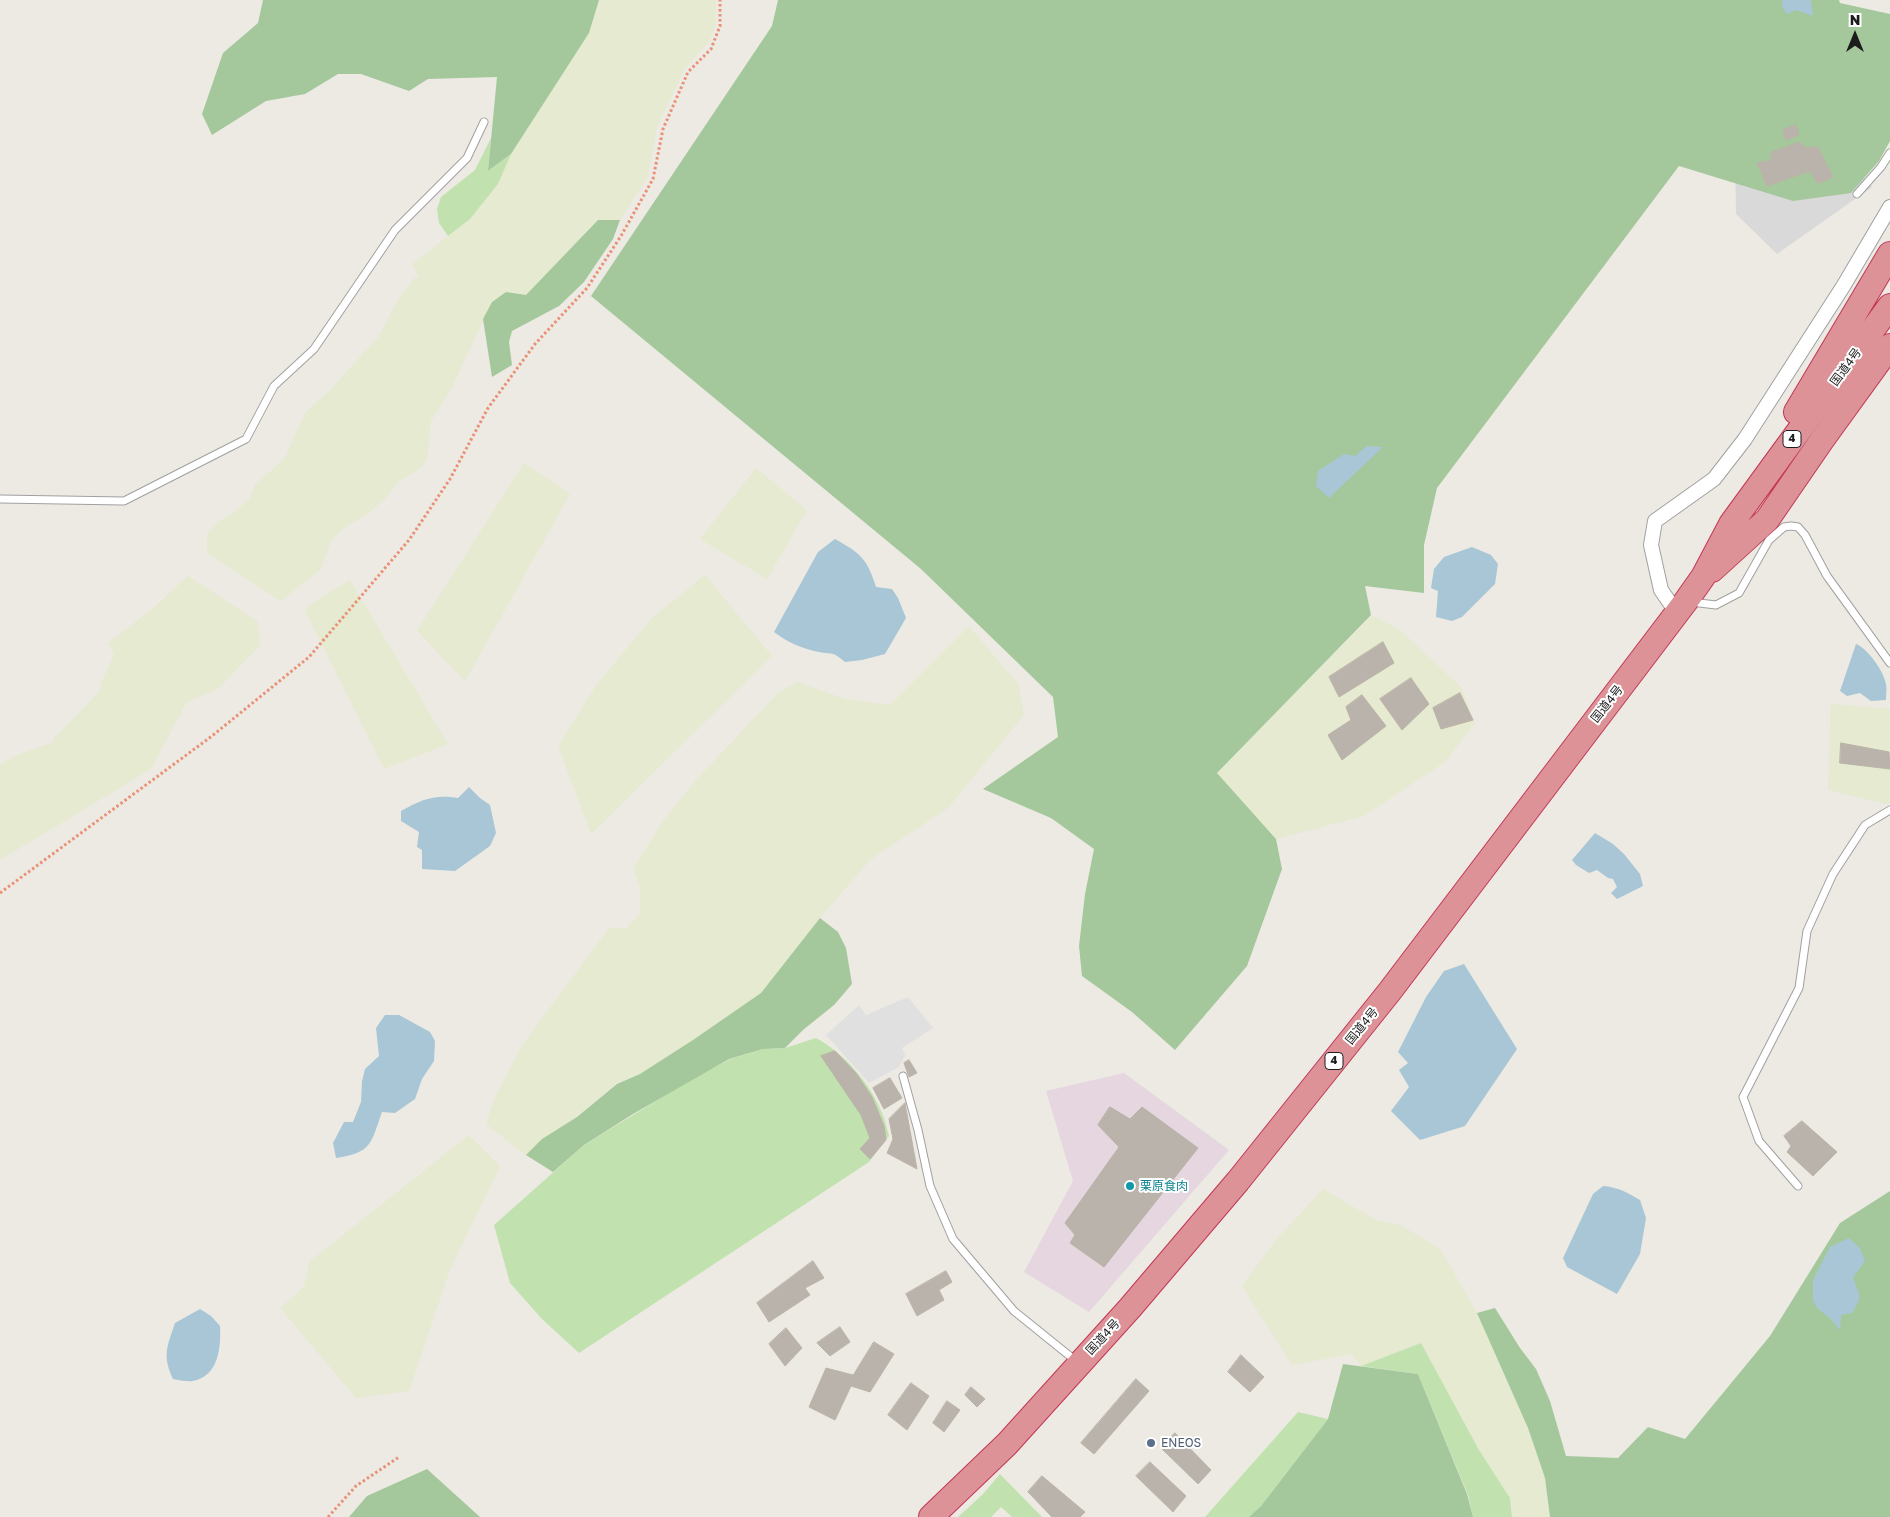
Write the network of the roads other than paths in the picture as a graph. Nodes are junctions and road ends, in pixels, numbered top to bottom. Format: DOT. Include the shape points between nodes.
graph roads {
  1 [pos="484,122"];
  2 [pos="1890,153"];
  3 [pos="1857,194"];
  4 [pos="1890,207"];
  5 [pos="1890,254"];
  6 [pos="1890,306"];
  7 [pos="1890,346"];
  8 [pos="1772,466"];
  9 [pos="0,499"];
  10 [pos="1703,577"];
  11 [pos="1682,607"];
  12 [pos="1890,663"];
  13 [pos="1890,810"];
  14 [pos="903,1076"];
  15 [pos="1798,1186"];
  16 [pos="1079,1363"];
  17 [pos="931,1517"];
  1 -- 9 [label="lane" via="467,158 395,230 314,349 274,386 246,439 124,501"];
  2 -- 3 [label="lane"];
  4 -- 11 [label="street" via="1844,286 1745,439 1714,479 1655,521 1651,545 1661,590"];
  5 -- 8 [label="highway" via="1794,416"];
  6 -- 8 [label="highway, 国道4号 / 4"];
  7 -- 10 [label="highway, 国道4号 / 4" via="1767,520"];
  8 -- 10 [label="highway, 国道4号 / 4" via="1731,524"];
  10 -- 11 [label="highway, 国道4号 / 4"];
  11 -- 12 [label="lane" via="1716,605 1738,593 1769,540 1784,527 1798,527 1827,576"];
  11 -- 16 [label="highway, 国道4号 / 4" via="1390,991 1231,1189"];
  13 -- 15 [label="lane" via="1865,826 1833,874 1807,931 1799,988 1743,1097 1759,1141"];
  14 -- 16 [label="lane" via="930,1186 953,1240 1014,1311"];
  16 -- 17 [label="highway, 国道4号 / 4" via="1007,1444"];
}
